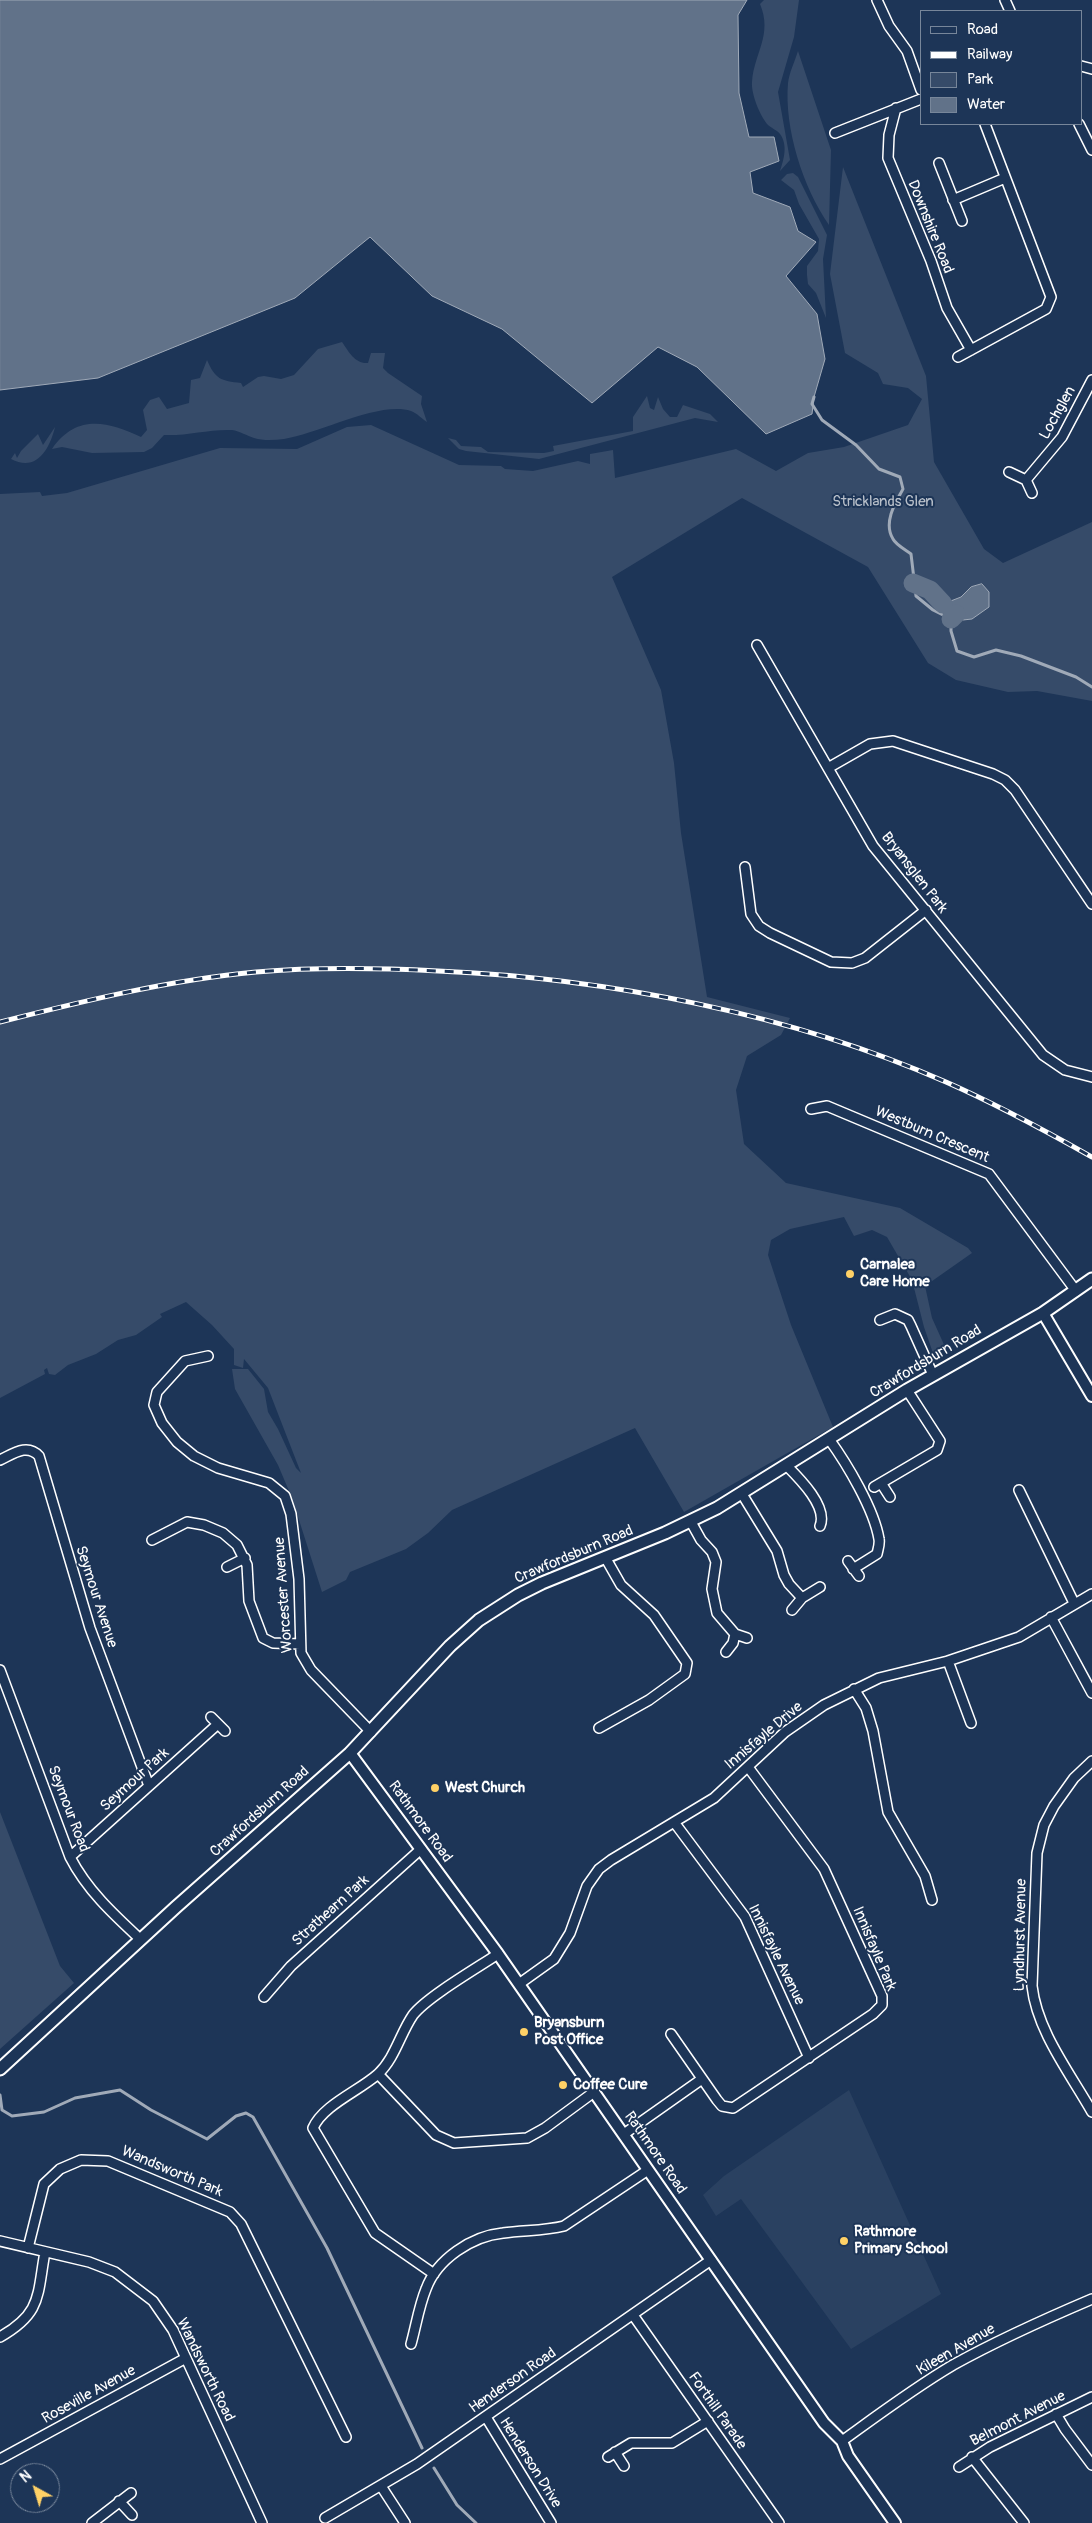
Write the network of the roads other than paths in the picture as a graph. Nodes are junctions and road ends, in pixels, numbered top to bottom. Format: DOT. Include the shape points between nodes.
graph roads {
  1 [pos="878,0"];
  2 [pos="920,87"];
  3 [pos="920,99"];
  4 [pos="896,108"];
  5 [pos="985,125"];
  6 [pos="1079,125"];
  7 [pos="835,132"];
  8 [pos="1092,150"];
  9 [pos="939,164"];
  10 [pos="1005,178"];
  11 [pos="953,200"];
  12 [pos="962,221"];
  13 [pos="971,350"];
  14 [pos="958,357"];
  15 [pos="1092,380"];
  16 [pos="1009,472"];
  17 [pos="1026,480"];
  18 [pos="1032,492"];
  19 [pos="757,645"];
  20 [pos="828,768"];
  21 [pos="745,867"];
  22 [pos="1092,904"];
  23 [pos="926,910"];
  24 [pos="1092,1077"];
  25 [pos="811,1109"];
  26 [pos="1092,1279"];
  27 [pos="1076,1291"];
  28 [pos="1043,1313"];
  29 [pos="880,1320"];
  30 [pos="208,1356"];
  31 [pos="933,1375"];
  32 [pos="907,1390"];
  33 [pos="1092,1396"];
  34 [pos="830,1439"];
  35 [pos="0,1460"];
  36 [pos="787,1466"];
  37 [pos="1019,1490"];
  38 [pos="742,1494"];
  39 [pos="890,1497"];
  40 [pos="691,1522"];
  41 [pos="820,1526"];
  42 [pos="152,1540"];
  43 [pos="605,1557"];
  44 [pos="245,1558"];
  45 [pos="226,1567"];
  46 [pos="853,1569"];
  47 [pos="820,1587"];
  48 [pos="1092,1594"];
  49 [pos="802,1598"];
  50 [pos="1074,1603"];
  51 [pos="792,1610"];
  52 [pos="1051,1617"];
  53 [pos="735,1634"];
  54 [pos="747,1638"];
  55 [pos="300,1644"];
  56 [pos="726,1652"];
  57 [pos="948,1661"];
  58 [pos="0,1670"];
  59 [pos="854,1689"];
  60 [pos="1092,1693"];
  61 [pos="211,1716"];
  62 [pos="971,1723"];
  63 [pos="218,1724"];
  64 [pos="599,1728"];
  65 [pos="225,1731"];
  66 [pos="371,1732"];
  67 [pos="350,1753"];
  68 [pos="1092,1761"];
  69 [pos="748,1767"];
  70 [pos="149,1786"];
  71 [pos="674,1822"];
  72 [pos="421,1850"];
  73 [pos="70,1857"];
  74 [pos="932,1900"];
  75 [pos="140,1939"];
  76 [pos="498,1954"];
  77 [pos="519,1984"];
  78 [pos="264,1997"];
  79 [pos="671,2034"];
  80 [pos="809,2058"];
  81 [pos="0,2069"];
  82 [pos="378,2074"];
  83 [pos="702,2079"];
  84 [pos="594,2092"];
  85 [pos="1092,2112"];
  86 [pos="624,2134"];
  87 [pos="648,2170"];
  88 [pos="0,2242"];
  89 [pos="28,2248"];
  90 [pos="45,2252"];
  91 [pos="711,2260"];
  92 [pos="434,2274"];
  93 [pos="1092,2299"];
  94 [pos="633,2315"];
  95 [pos="0,2337"];
  96 [pos="411,2344"];
  97 [pos="186,2358"];
  98 [pos="1092,2397"];
  99 [pos="1056,2414"];
  100 [pos="486,2417"];
  101 [pos="708,2421"];
  102 [pos="346,2437"];
  103 [pos="842,2441"];
  104 [pos="972,2457"];
  105 [pos="3,2458"];
  106 [pos="1092,2465"];
  107 [pos="624,2466"];
  108 [pos="959,2467"];
  109 [pos="381,2486"];
  110 [pos="131,2493"];
  111 [pos="119,2501"];
  112 [pos="132,2515"];
  113 [pos="325,2518"];
  114 [pos="92,2523"];
  115 [pos="262,2523"];
  116 [pos="405,2523"];
  117 [pos="551,2523"];
  118 [pos="779,2523"];
  119 [pos="895,2523"];
  120 [pos="1024,2523"];
  1 -- 2 [label="street" via="888,26 906,51"];
  3 -- 4 [label="street"];
  4 -- 7 [label="street"];
  4 -- 13 [label="street, Downshire Road" via="889,135 888,158 931,261 946,308"];
  5 -- 10 [label="street"];
  6 -- 8 [label="street"];
  9 -- 11 [label="street"];
  10 -- 11 [label="street"];
  10 -- 13 [label="street" via="1049,288 1051,301 1046,309"];
  11 -- 12 [label="street"];
  13 -- 14 [label="street"];
  15 -- 17 [label="street, Lochglen" via="1062,437"];
  16 -- 17 [label="street"];
  17 -- 18 [label="street"];
  19 -- 20 [label="street, Bryansglen Park"];
  20 -- 22 [label="street" via="870,744 893,742 999,776 1015,790"];
  20 -- 23 [label="street, Bryansglen Park" via="873,846"];
  21 -- 23 [label="street" via="751,914 759,926 831,962 852,963 865,958"];
  23 -- 24 [label="street, Bryansglen Park" via="1042,1055 1065,1070"];
  25 -- 27 [label="street, Westburn Crescent" via="827,1106 989,1174"];
  26 -- 27 [label="main road, Crawfordsburn Road"];
  27 -- 28 [label="main road, Crawfordsburn Road"];
  28 -- 31 [label="main road, Crawfordsburn Road"];
  28 -- 33 [label="street"];
  29 -- 31 [label="street" via="895,1314 908,1320"];
  30 -- 55 [label="street, Worcester Avenue" via="185,1361 157,1392 154,1405 162,1423 186,1450 218,1468 269,1483 285,1496 292,1514 299,1579"];
  31 -- 32 [label="main road, Crawfordsburn Road"];
  32 -- 34 [label="main road, Crawfordsburn Road"];
  32 -- 39 [label="street" via="940,1441 937,1450 878,1485"];
  34 -- 36 [label="main road, Crawfordsburn Road"];
  34 -- 46 [label="street" via="866,1503 880,1540 877,1554"];
  35 -- 70 [label="street, Seymour Avenue" via="24,1449 39,1456 90,1628"];
  36 -- 38 [label="main road, Crawfordsburn Road"];
  36 -- 41 [label="street" via="820,1508 823,1519"];
  37 -- 50 [label="street"];
  38 -- 40 [label="main road, Crawfordsburn Road"];
  38 -- 49 [label="street" via="778,1551 787,1580"];
  40 -- 43 [label="main road, Crawfordsburn Road"];
  40 -- 53 [label="street" via="716,1562 712,1589 717,1613"];
  42 -- 44 [label="street" via="184,1522 204,1525 228,1536"];
  43 -- 64 [label="street" via="621,1585 654,1615 687,1664 687,1669 649,1700"];
  43 -- 66 [label="main road, Crawfordsburn Road" via="518,1595 479,1620 450,1646"];
  44 -- 45 [label="street"];
  44 -- 55 [label="street" via="249,1572 249,1601 263,1638 272,1643"];
  47 -- 49 [label="street"];
  48 -- 50 [label="street, Innisfayle Drive"];
  49 -- 51 [label="street"];
  50 -- 52 [label="street, Innisfayle Drive"];
  52 -- 57 [label="street, Innisfayle Drive" via="1019,1637"];
  52 -- 60 [label="street"];
  53 -- 54 [label="street"];
  53 -- 56 [label="street"];
  55 -- 66 [label="street, Worcester Avenue" via="301,1653 311,1670"];
  57 -- 59 [label="street, Innisfayle Drive" via="879,1678"];
  57 -- 62 [label="street"];
  58 -- 73 [label="street, Seymour Road"];
  59 -- 69 [label="street, Innisfayle Drive" via="804,1718"];
  59 -- 74 [label="street" via="866,1708 873,1731 888,1812 925,1876"];
  61 -- 63 [label="street"];
  63 -- 65 [label="street"];
  63 -- 70 [label="street, Seymour Park"];
  66 -- 67 [label="main road, Crawfordsburn Road"];
  67 -- 72 [label="street, Rathmore Road"];
  67 -- 75 [label="main road, Crawfordsburn Road"];
  68 -- 85 [label="street, Lyndhurst Avenue" via="1074,1778 1044,1825 1037,1853 1032,1986 1034,2006 1043,2026"];
  69 -- 71 [label="street, Innisfayle Drive" via="714,1798"];
  69 -- 80 [label="street, Innisfayle Park" via="824,1869 882,1996 882,2005 877,2011"];
  70 -- 73 [label="street, Seymour Park"];
  71 -- 77 [label="street, Innisfayle Drive" via="599,1869 587,1886 570,1933 554,1959"];
  71 -- 80 [label="street, Innisfayle Avenue" via="745,1917"];
  72 -- 76 [label="street, Rathmore Road"];
  72 -- 78 [label="street, Strathearn Park" via="291,1966"];
  73 -- 75 [label="street, Seymour Road" via="98,1898"];
  75 -- 81 [label="main road, Crawfordsburn Road"];
  76 -- 77 [label="street, Rathmore Road"];
  76 -- 82 [label="street" via="420,2008"];
  77 -- 84 [label="street, Rathmore Road"];
  79 -- 83 [label="street, Innisfayle Park"];
  80 -- 83 [label="street, Innisfayle Park" via="733,2108 722,2106"];
  82 -- 84 [label="street" via="436,2134 454,2143 527,2138"];
  82 -- 92 [label="street" via="322,2116 313,2128 375,2233"];
  83 -- 86 [label="street"];
  84 -- 86 [label="street, Rathmore Road"];
  86 -- 87 [label="street, Rathmore Road"];
  87 -- 91 [label="street, Rathmore Road"];
  87 -- 92 [label="street" via="564,2226 501,2233 473,2240 449,2257"];
  88 -- 89 [label="street, Wandsworth Road"];
  89 -- 90 [label="street, Wandsworth Road"];
  89 -- 102 [label="street, Wandsworth Park" via="44,2184 60,2170 81,2160 108,2161 230,2212 242,2224"];
  90 -- 95 [label="street" via="35,2305 16,2328"];
  90 -- 97 [label="street, Wandsworth Road" via="90,2262 115,2272 153,2301 173,2330"];
  91 -- 94 [label="street, Henderson Road"];
  91 -- 103 [label="street, Rathmore Road" via="824,2422"];
  92 -- 96 [label="street" via="426,2288"];
  93 -- 103 [label="street, Kileen Avenue" via="1024,2328 953,2365"];
  94 -- 100 [label="street, Henderson Road"];
  94 -- 101 [label="street, Forthill Parade"];
  97 -- 105 [label="street, Roseville Avenue"];
  97 -- 115 [label="street, Wandsworth Road"];
  98 -- 99 [label="street, Belmont Avenue"];
  99 -- 104 [label="street, Belmont Avenue"];
  99 -- 106 [label="street"];
  100 -- 109 [label="street, Henderson Road"];
  100 -- 117 [label="street, Henderson Drive"];
  101 -- 107 [label="street" via="672,2443 637,2442 612,2455"];
  101 -- 118 [label="street, Forthill Parade"];
  103 -- 119 [label="street, Rathmore Road" via="848,2456"];
  104 -- 108 [label="street, Belmont Avenue"];
  104 -- 120 [label="street"];
  109 -- 113 [label="street, Henderson Road"];
  109 -- 116 [label="street"];
  110 -- 111 [label="street"];
  111 -- 112 [label="street"];
  111 -- 114 [label="street"];
}
